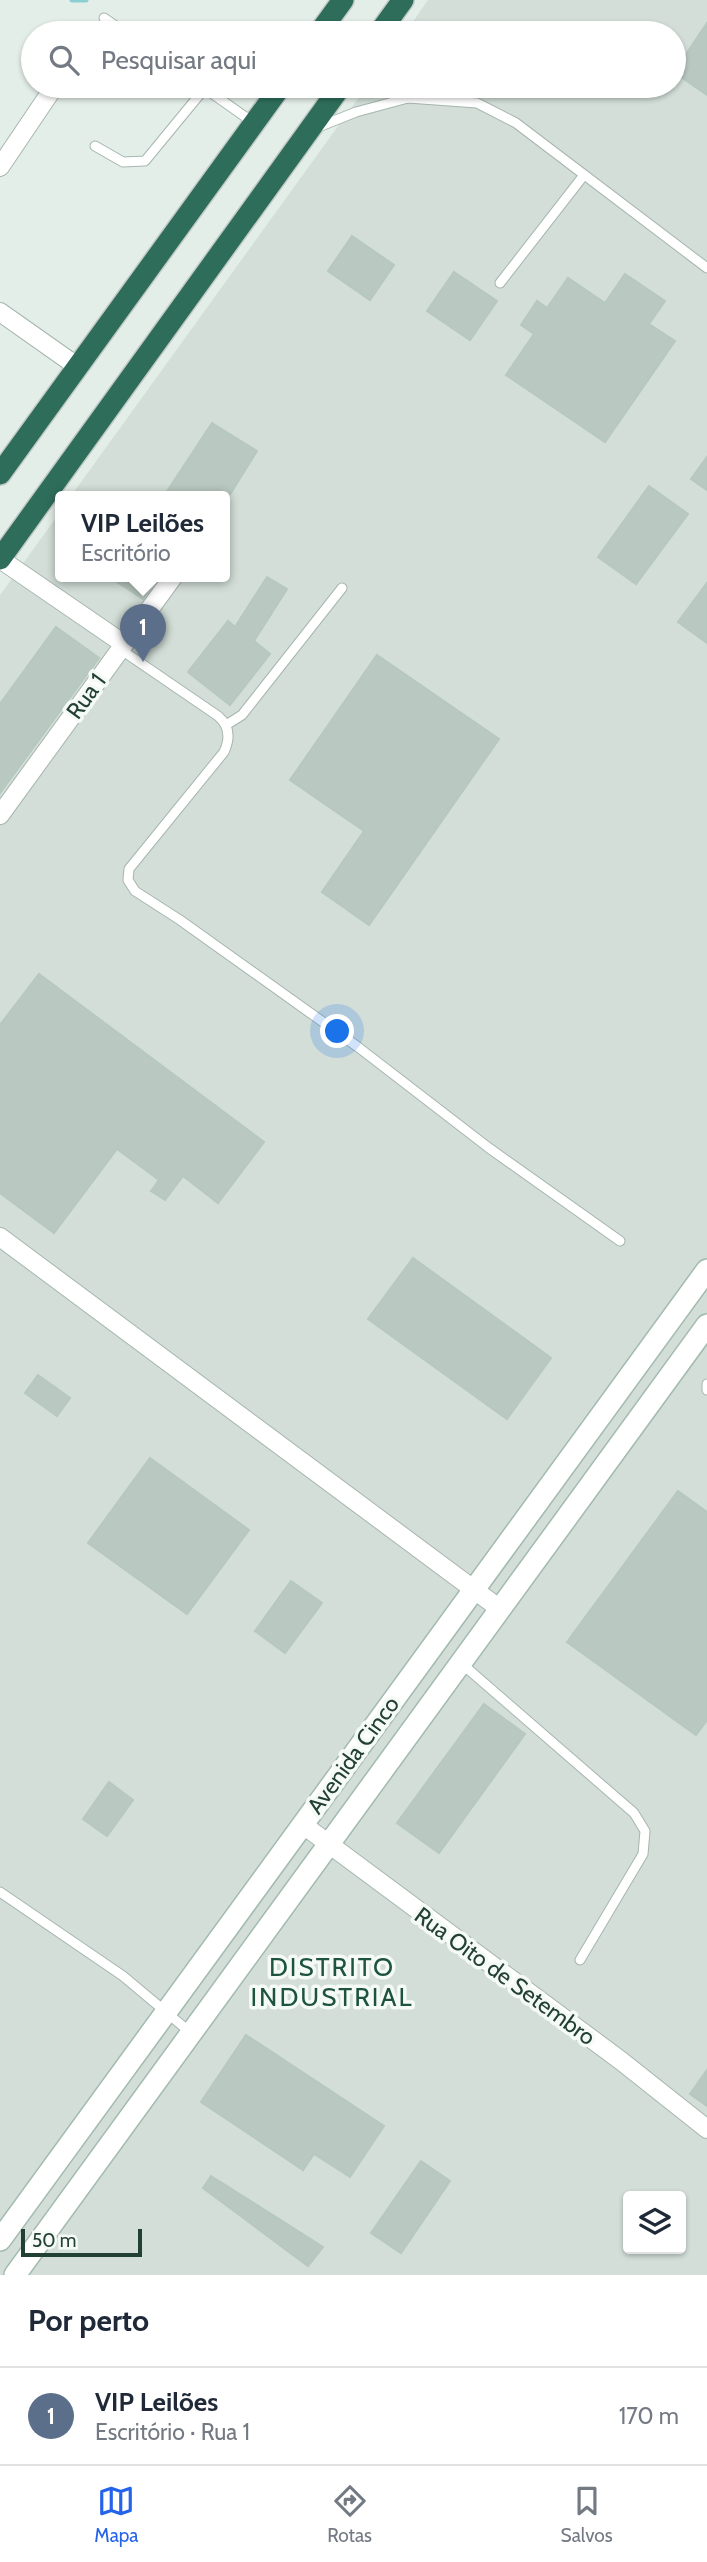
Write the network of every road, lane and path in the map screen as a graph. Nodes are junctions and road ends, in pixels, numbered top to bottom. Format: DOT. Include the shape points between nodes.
graph roads {
  1 [pos="343,0"];
  2 [pos="403,0"];
  3 [pos="104,18"];
  4 [pos="108,21"];
  5 [pos="328,21"];
  6 [pos="389,21"];
  7 [pos="47,98"];
  8 [pos="194,98"];
  9 [pos="219,98"];
  10 [pos="272,98"];
  11 [pos="332,98"];
  12 [pos="408,98"];
  13 [pos="254,123"];
  14 [pos="307,133"];
  15 [pos="95,146"];
  16 [pos="0,167"];
  17 [pos="584,175"];
  18 [pos="707,268"];
  19 [pos="499,283"];
  20 [pos="0,312"];
  21 [pos="78,367"];
  22 [pos="0,474"];
  23 [pos="0,559"];
  24 [pos="169,582"];
  25 [pos="342,588"];
  26 [pos="122,647"];
  27 [pos="226,724"];
  28 [pos="0,815"];
  29 [pos="0,1237"];
  30 [pos="620,1241"];
  31 [pos="707,1270"];
  32 [pos="707,1325"];
  33 [pos="707,1384"];
  34 [pos="707,1390"];
  35 [pos="473,1589"];
  36 [pos="500,1609"];
  37 [pos="461,1663"];
  38 [pos="302,1825"];
  39 [pos="329,1846"];
  40 [pos="0,1892"];
  41 [pos="580,1960"];
  42 [pos="166,2013"];
  43 [pos="191,2033"];
  44 [pos="707,2129"];
  45 [pos="0,2240"];
  46 [pos="15,2275"];
  1 -- 5 [label="highway"];
  2 -- 6 [label="highway"];
  3 -- 4 [label="lane"];
  7 -- 16 [label="street"];
  8 -- 15 [label="lane" via="145,161 123,162"];
  9 -- 13 [label="lane"];
  10 -- 13 [label="highway"];
  11 -- 14 [label="highway"];
  12 -- 14 [label="lane" via="356,112"];
  12 -- 17 [label="lane" via="490,108"];
  13 -- 21 [label="highway"];
  14 -- 23 [label="highway"];
  17 -- 18 [label="lane"];
  17 -- 19 [label="lane"];
  20 -- 21 [label="street"];
  21 -- 22 [label="highway"];
  23 -- 26 [label="street"];
  24 -- 26 [label="street, Rua 1"];
  25 -- 27 [label="lane" via="242,715"];
  26 -- 27 [label="lane"];
  26 -- 28 [label="street, Rua 1"];
  27 -- 30 [label="lane" via="229,740 224,752 129,869 131,886"];
  29 -- 35 [label="street"];
  31 -- 35 [label="street, Avenida Cinco"];
  32 -- 36 [label="street, Avenida Cinco"];
  33 -- 34 [label="lane"];
  35 -- 36 [label="street"];
  35 -- 38 [label="street, Avenida Cinco"];
  36 -- 37 [label="street, Avenida Cinco"];
  37 -- 39 [label="street, Avenida Cinco"];
  37 -- 41 [label="lane" via="634,1813 645,1831 643,1854"];
  38 -- 39 [label="street, Rua Oito de Setembro"];
  38 -- 42 [label="street, Avenida Cinco"];
  39 -- 43 [label="street, Avenida Cinco"];
  39 -- 44 [label="street, Rua Oito de Setembro"];
  40 -- 42 [label="lane" via="123,1976"];
  42 -- 43 [label="lane"];
  42 -- 45 [label="street, Avenida Cinco"];
  43 -- 46 [label="street, Avenida Cinco"];
}
